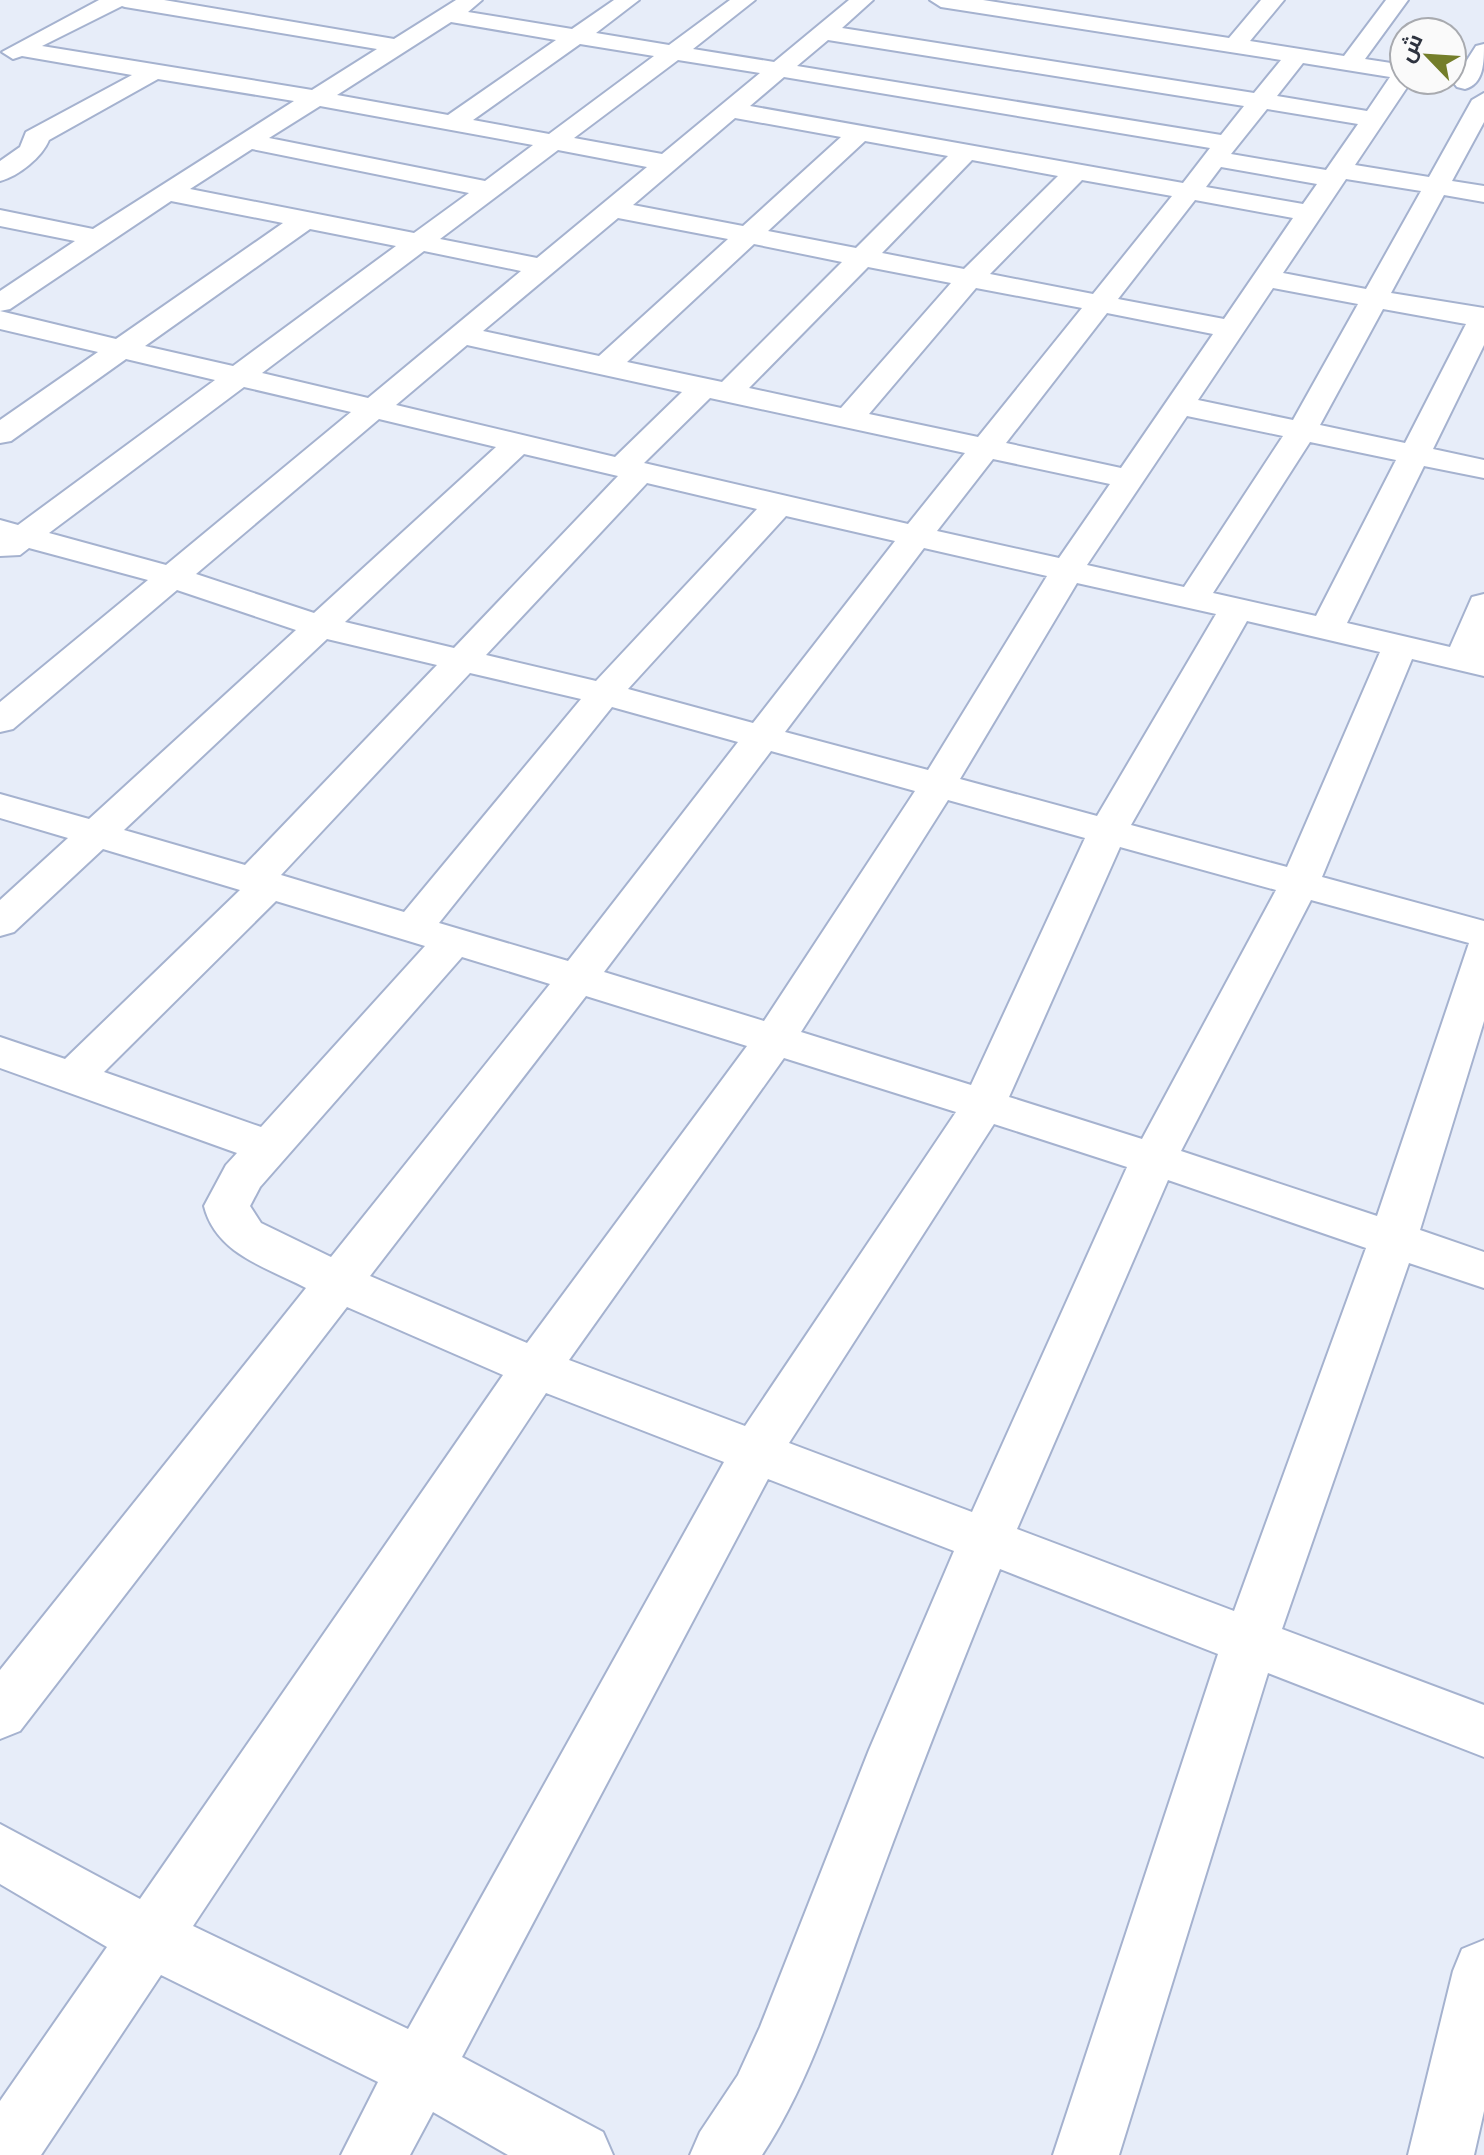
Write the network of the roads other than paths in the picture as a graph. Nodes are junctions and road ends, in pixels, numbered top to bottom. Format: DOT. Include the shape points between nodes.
graph roads {
  1 [pos="116,0"];
  2 [pos="125,0"];
  3 [pos="471,0"];
  4 [pos="628,0"];
  5 [pos="744,0"];
  6 [pos="862,0"];
  7 [pos="941,0"];
  8 [pos="1273,0"];
  9 [pos="1397,0"];
  10 [pos="1029,6"];
  11 [pos="1144,10"];
  12 [pos="448,15"];
  13 [pos="1072,20"];
  14 [pos="1125,29"];
  15 [pos="822,32"];
  16 [pos="576,35"];
  17 [pos="397,46"];
  18 [pos="1234,46"];
  19 [pos="1484,51"];
  20 [pos="673,52"];
  21 [pos="10,54"];
  22 [pos="1297,55"];
  23 [pos="1350,63"];
  24 [pos="1025,64"];
  25 [pos="778,69"];
  26 [pos="1388,70"];
  27 [pos="154,72"];
  28 [pos="1471,86"];
  29 [pos="1389,96"];
  30 [pos="316,98"];
  31 [pos="1261,101"];
  32 [pos="988,104"];
  33 [pos="730,110"];
  34 [pos="1374,119"];
  35 [pos="452,123"];
  36 [pos="860,133"];
  37 [pos="247,141"];
  38 [pos="551,141"];
  39 [pos="955,149"];
  40 [pos="1223,151"];
  41 [pos="668,163"];
  42 [pos="1077,171"];
  43 [pos="0,173"];
  44 [pos="1336,174"];
  45 [pos="1437,187"];
  46 [pos="488,189"];
  47 [pos="167,192"];
  48 [pos="1191,192"];
  49 [pos="1484,194"];
  50 [pos="614,209"];
  51 [pos="1310,213"];
  52 [pos="0,218"];
  53 [pos="305,220"];
  54 [pos="748,236"];
  55 [pos="98,238"];
  56 [pos="417,242"];
  57 [pos="862,257"];
  58 [pos="542,267"];
  59 [pos="1265,278"];
  60 [pos="969,279"];
  61 [pos="1376,299"];
  62 [pos="0,303"];
  63 [pos="1102,303"];
  64 [pos="1484,318"];
  65 [pos="0,320"];
  66 [pos="1231,329"];
  67 [pos="461,335"];
  68 [pos="122,349"];
  69 [pos="604,367"];
  70 [pos="239,376"];
  71 [pos="715,391"];
  72 [pos="1178,405"];
  73 [pos="375,407"];
  74 [pos="847,420"];
  75 [pos="1301,432"];
  76 [pos="0,434"];
  77 [pos="519,442"];
  78 [pos="987,446"];
  79 [pos="1417,456"];
  80 [pos="631,469"];
  81 [pos="1484,469"];
  82 [pos="1129,479"];
  83 [pos="779,505"];
  84 [pos="916,536"];
  85 [pos="8,540"];
  86 [pos="1068,569"];
  87 [pos="170,576"];
  88 [pos="1215,602"];
  89 [pos="1484,604"];
  90 [pos="318,626"];
  91 [pos="1327,628"];
  92 [pos="1400,645"];
  93 [pos="461,662"];
  94 [pos="1473,663"];
  95 [pos="604,694"];
  96 [pos="0,721"];
  97 [pos="763,738"];
  98 [pos="938,785"];
  99 [pos="0,806"];
  100 [pos="1108,831"];
  101 [pos="96,834"];
  102 [pos="262,882"];
  103 [pos="1300,883"];
  104 [pos="0,923"];
  105 [pos="412,929"];
  106 [pos="1484,934"];
  107 [pos="453,941"];
  108 [pos="1484,953"];
  109 [pos="575,981"];
  110 [pos="774,1040"];
  111 [pos="0,1052"];
  112 [pos="72,1078"];
  113 [pos="983,1106"];
  114 [pos="269,1147"];
  115 [pos="1154,1159"];
  116 [pos="1393,1240"];
  117 [pos="1484,1270"];
  118 [pos="339,1283"];
  119 [pos="536,1368"];
  120 [pos="757,1450"];
  121 [pos="985,1541"];
  122 [pos="1250,1642"];
  123 [pos="0,1713"];
  124 [pos="1484,1731"];
  125 [pos="0,1852"];
  126 [pos="147,1936"];
  127 [pos="1483,1983"];
  128 [pos="420,2069"];
  129 [pos="2,2155"];
  130 [pos="374,2155"];
  131 [pos="580,2155"];
  132 [pos="723,2155"];
  133 [pos="1086,2155"];
  134 [pos="1441,2155"];
  1 -- 21 [label="street"];
  2 -- 17 [label="street"];
  3 -- 12 [label="street"];
  4 -- 16 [label="street"];
  5 -- 20 [label="street"];
  6 -- 15 [label="street"];
  7 -- 10 [label="street"];
  8 -- 18 [label="street"];
  9 -- 23 [label="street"];
  10 -- 13 [label="street"];
  11 -- 14 [label="street"];
  12 -- 16 [label="street"];
  12 -- 17 [label="street"];
  13 -- 14 [label="street"];
  13 -- 24 [label="street"];
  14 -- 18 [label="street"];
  15 -- 24 [label="street"];
  15 -- 25 [label="street"];
  16 -- 20 [label="street"];
  16 -- 35 [label="street"];
  17 -- 30 [label="street"];
  18 -- 22 [label="street"];
  19 -- 28 [label="street"];
  20 -- 25 [label="street"];
  20 -- 38 [label="street"];
  21 -- 27 [label="street"];
  22 -- 23 [label="street"];
  22 -- 31 [label="street"];
  23 -- 26 [label="street"];
  24 -- 31 [label="street"];
  24 -- 32 [label="street"];
  25 -- 32 [label="street"];
  25 -- 33 [label="street"];
  27 -- 30 [label="street"];
  27 -- 43 [label="street" via="23,134 37,141"];
  28 -- 45 [label="street"];
  29 -- 34 [label="street"];
  30 -- 35 [label="street"];
  30 -- 37 [label="street"];
  31 -- 34 [label="street"];
  31 -- 40 [label="street"];
  32 -- 39 [label="street"];
  32 -- 40 [label="street"];
  33 -- 36 [label="street"];
  33 -- 41 [label="street"];
  34 -- 44 [label="street"];
  35 -- 38 [label="street"];
  36 -- 39 [label="street"];
  36 -- 54 [label="street"];
  37 -- 46 [label="street"];
  37 -- 47 [label="street"];
  38 -- 41 [label="street"];
  38 -- 46 [label="street"];
  39 -- 42 [label="street"];
  39 -- 57 [label="street"];
  40 -- 44 [label="street"];
  40 -- 48 [label="street"];
  41 -- 50 [label="street"];
  42 -- 48 [label="street"];
  42 -- 60 [label="street"];
  44 -- 45 [label="street"];
  44 -- 51 [label="street"];
  45 -- 49 [label="street"];
  45 -- 61 [label="street"];
  46 -- 56 [label="street"];
  47 -- 53 [label="street"];
  47 -- 55 [label="street"];
  48 -- 51 [label="street"];
  48 -- 63 [label="street"];
  50 -- 54 [label="street"];
  50 -- 58 [label="street"];
  51 -- 59 [label="street"];
  52 -- 55 [label="street"];
  53 -- 56 [label="street"];
  53 -- 68 [label="street"];
  54 -- 57 [label="street"];
  54 -- 69 [label="street"];
  55 -- 62 [label="street"];
  56 -- 58 [label="street"];
  56 -- 70 [label="street"];
  57 -- 60 [label="street"];
  57 -- 71 [label="street"];
  58 -- 67 [label="street"];
  59 -- 61 [label="street"];
  59 -- 66 [label="street"];
  60 -- 63 [label="street"];
  60 -- 74 [label="street"];
  61 -- 64 [label="street"];
  61 -- 75 [label="street"];
  63 -- 66 [label="street"];
  63 -- 78 [label="street"];
  64 -- 79 [label="street"];
  65 -- 68 [label="street"];
  66 -- 72 [label="street"];
  67 -- 69 [label="street"];
  67 -- 73 [label="street"];
  68 -- 70 [label="street"];
  68 -- 76 [label="street"];
  69 -- 71 [label="street"];
  70 -- 73 [label="street"];
  70 -- 85 [label="street"];
  71 -- 74 [label="street"];
  71 -- 80 [label="street"];
  72 -- 75 [label="street"];
  72 -- 82 [label="street"];
  73 -- 77 [label="street"];
  73 -- 87 [label="street"];
  74 -- 78 [label="street"];
  75 -- 79 [label="street"];
  75 -- 88 [label="street"];
  77 -- 80 [label="street"];
  77 -- 90 [label="street"];
  78 -- 82 [label="street"];
  78 -- 84 [label="street"];
  79 -- 81 [label="street"];
  79 -- 91 [label="street"];
  80 -- 83 [label="street"];
  80 -- 93 [label="street"];
  82 -- 86 [label="street"];
  83 -- 84 [label="street"];
  83 -- 95 [label="street"];
  84 -- 86 [label="street"];
  84 -- 97 [label="street"];
  85 -- 87 [label="street"];
  86 -- 88 [label="street"];
  86 -- 98 [label="street"];
  87 -- 90 [label="street"];
  87 -- 96 [label="street"];
  88 -- 91 [label="street"];
  88 -- 100 [label="street"];
  89 -- 94 [label="street"];
  90 -- 93 [label="street"];
  90 -- 101 [label="street"];
  91 -- 92 [label="street"];
  92 -- 94 [label="street"];
  92 -- 103 [label="street"];
  93 -- 95 [label="street"];
  93 -- 102 [label="street"];
  95 -- 97 [label="street"];
  95 -- 105 [label="street"];
  97 -- 98 [label="street"];
  97 -- 109 [label="street"];
  98 -- 100 [label="street"];
  98 -- 110 [label="street"];
  99 -- 101 [label="street"];
  100 -- 103 [label="street"];
  100 -- 113 [label="street"];
  101 -- 102 [label="street"];
  101 -- 104 [label="street"];
  102 -- 105 [label="street"];
  102 -- 112 [label="street"];
  103 -- 106 [label="street"];
  103 -- 115 [label="street"];
  105 -- 107 [label="street"];
  107 -- 109 [label="street"];
  107 -- 114 [label="street"];
  108 -- 116 [label="street"];
  109 -- 110 [label="street"];
  109 -- 118 [label="street"];
  110 -- 113 [label="street"];
  110 -- 119 [label="street"];
  111 -- 112 [label="street"];
  112 -- 114 [label="street"];
  113 -- 115 [label="street"];
  113 -- 120 [label="street"];
  114 -- 118 [label="street" via="232,1191 227,1206 231,1221 244,1235"];
  115 -- 116 [label="street"];
  115 -- 121 [label="street"];
  116 -- 117 [label="street"];
  116 -- 122 [label="street"];
  118 -- 119 [label="street"];
  118 -- 123 [label="street"];
  119 -- 120 [label="street"];
  119 -- 126 [label="street"];
  120 -- 121 [label="street"];
  120 -- 128 [label="street"];
  121 -- 122 [label="street"];
  121 -- 132 [label="street" via="786,2043 761,2098"];
  122 -- 124 [label="street"];
  122 -- 133 [label="street"];
  125 -- 126 [label="street"];
  126 -- 128 [label="street"];
  126 -- 129 [label="street"];
  127 -- 134 [label="street"];
  128 -- 130 [label="street"];
  128 -- 131 [label="street"];
}
